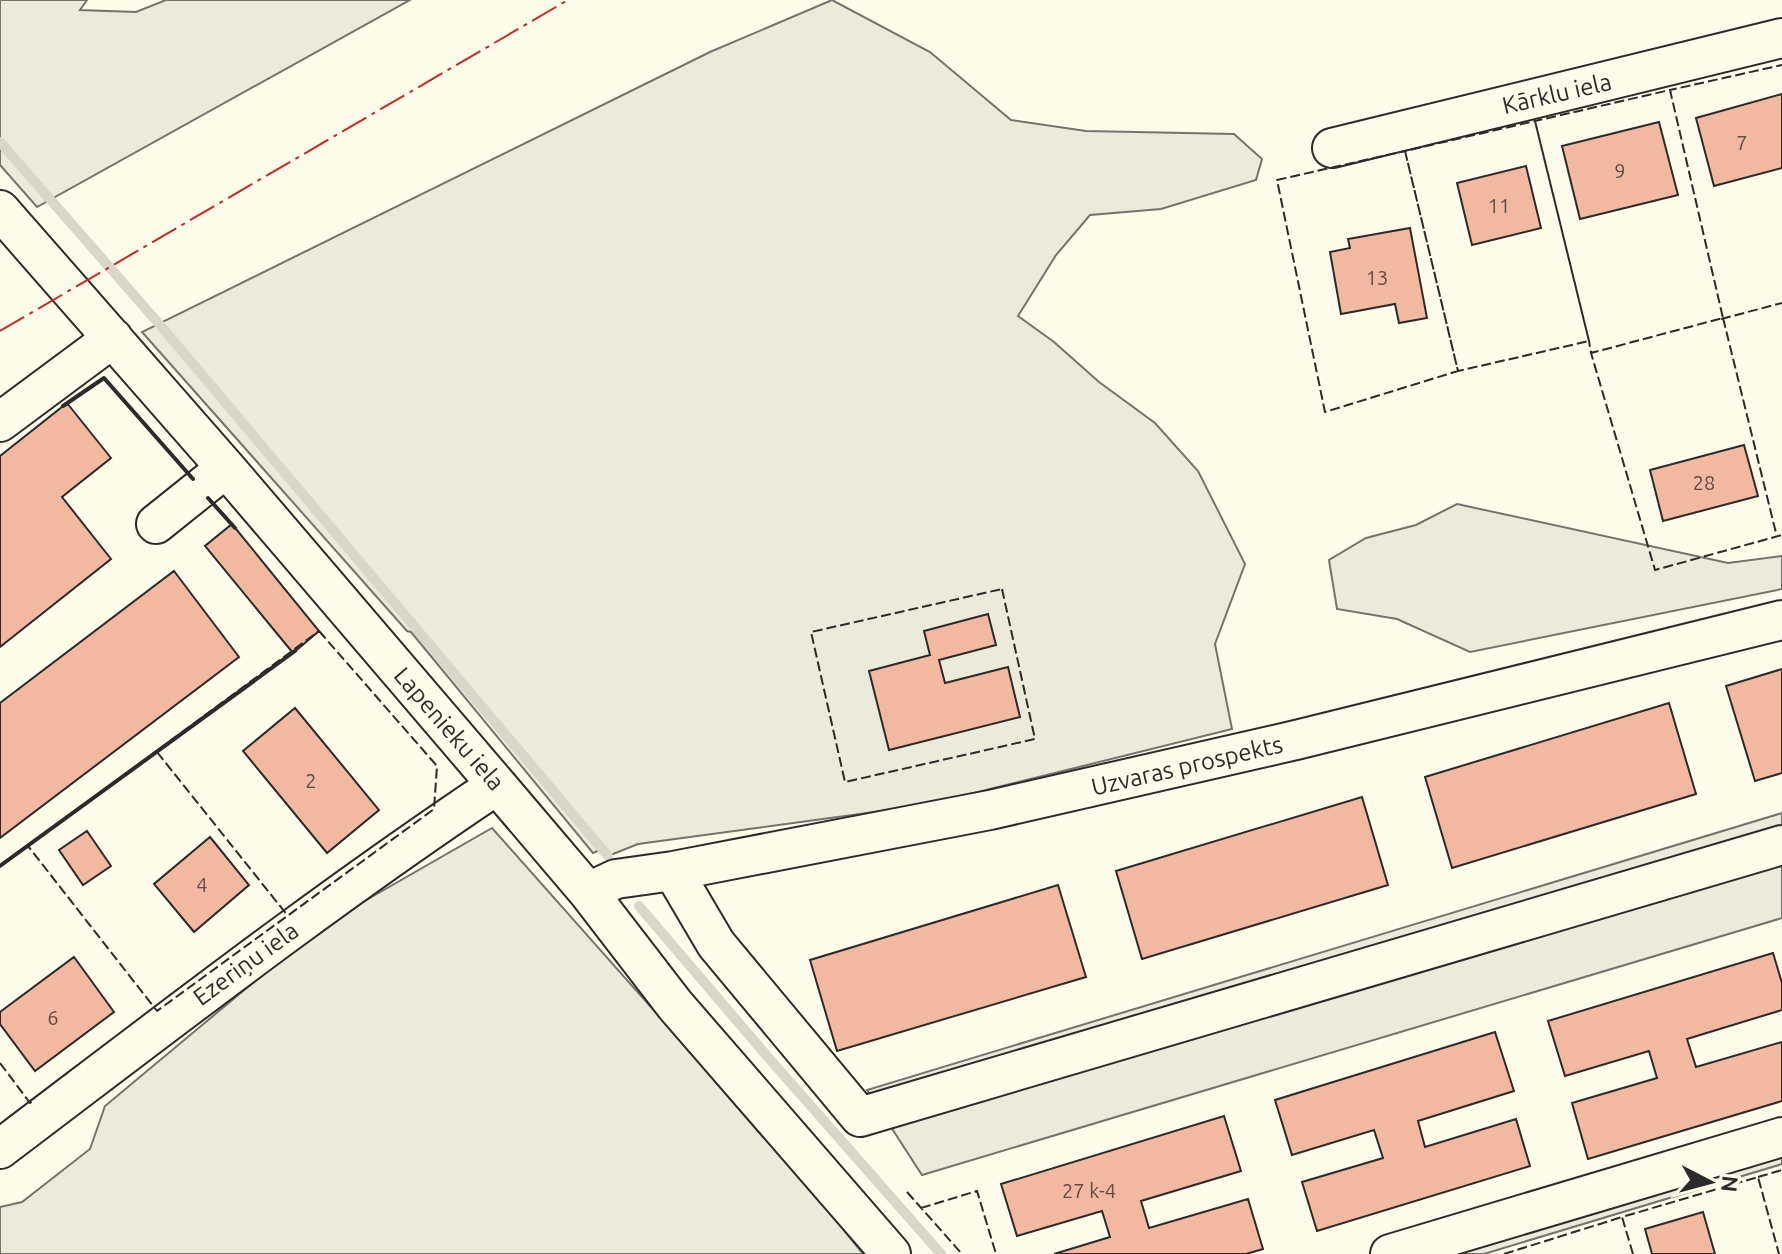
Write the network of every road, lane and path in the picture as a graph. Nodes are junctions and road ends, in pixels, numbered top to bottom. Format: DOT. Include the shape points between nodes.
graph roads {
  1 [pos="1782,38"];
  2 [pos="1332,148"];
  3 [pos="0,210"];
  4 [pos="113,338"];
  5 [pos="0,422"];
  6 [pos="226,468"];
  7 [pos="156,524"];
  8 [pos="1782,620"];
  9 [pos="497,785"];
  10 [pos="1782,845"];
  11 [pos="673,871"];
  12 [pos="588,892"];
  13 [pos="1782,1137"];
  14 [pos="0,1149"];
  15 [pos="891,1254"];
  16 [pos="1390,1254"];
  1 -- 2 [label="street, Kārklu iela"];
  3 -- 4 [label="street, Lapenieku iela"];
  4 -- 5 [label="street"];
  4 -- 6 [label="street, Lapenieku iela"];
  6 -- 7 [label="street"];
  6 -- 9 [label="street, Lapenieku iela"];
  8 -- 11 [label="street, Uzvaras prospekts" via="1021,803"];
  9 -- 12 [label="street, Lapenieku iela"];
  9 -- 14 [label="street, Ezeriņu iela" via="246,963"];
  10 -- 11 [label="street" via="860,1117 716,944"];
  11 -- 12 [label="street, Uzvaras prospekts" via="616,879"];
  12 -- 15 [label="street, Lapenieku iela" via="675,1005"];
  13 -- 16 [label="street"];
}
